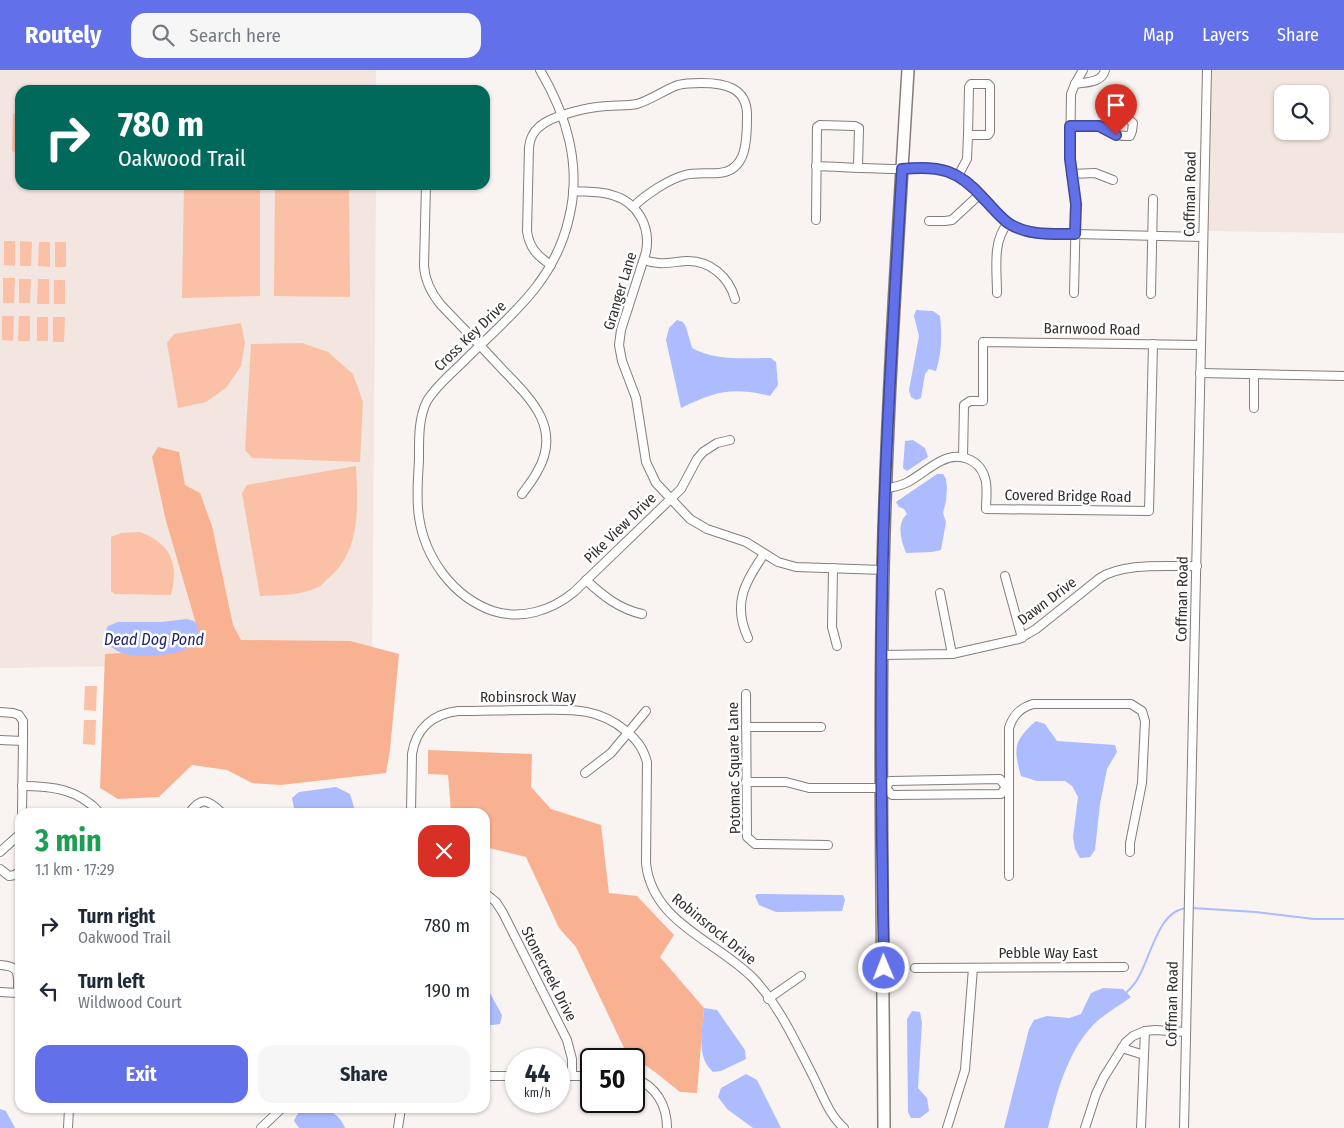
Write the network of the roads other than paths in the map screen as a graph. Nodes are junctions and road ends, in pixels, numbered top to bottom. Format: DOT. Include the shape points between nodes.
graph roads {
  1 [pos="540,70"];
  2 [pos="908,70"];
  3 [pos="1084,70"];
  4 [pos="1105,70"];
  5 [pos="1207,70"];
  6 [pos="1075,84"];
  7 [pos="563,116"];
  8 [pos="1070,126"];
  9 [pos="1099,126"];
  10 [pos="968,135"];
  11 [pos="816,166"];
  12 [pos="858,167"];
  13 [pos="902,169"];
  14 [pos="1071,174"];
  15 [pos="958,176"];
  16 [pos="1113,180"];
  17 [pos="426,190"];
  18 [pos="573,191"];
  19 [pos="980,194"];
  20 [pos="1153,199"];
  21 [pos="633,207"];
  22 [pos="816,220"];
  23 [pos="929,221"];
  24 [pos="1008,223"];
  25 [pos="1075,234"];
  26 [pos="1152,236"];
  27 [pos="1203,237"];
  28 [pos="644,260"];
  29 [pos="551,265"];
  30 [pos="997,293"];
  31 [pos="1074,293"];
  32 [pos="1151,294"];
  33 [pos="735,299"];
  34 [pos="1153,344"];
  35 [pos="480,345"];
  36 [pos="1201,345"];
  37 [pos="1200,373"];
  38 [pos="1254,374"];
  39 [pos="1344,376"];
  40 [pos="1254,408"];
  41 [pos="730,440"];
  42 [pos="963,457"];
  43 [pos="885,489"];
  44 [pos="522,494"];
  45 [pos="672,498"];
  46 [pos="764,554"];
  47 [pos="1197,566"];
  48 [pos="833,568"];
  49 [pos="883,570"];
  50 [pos="1005,576"];
  51 [pos="586,580"];
  52 [pos="940,593"];
  53 [pos="488,608"];
  54 [pos="642,614"];
  55 [pos="748,638"];
  56 [pos="1022,638"];
  57 [pos="838,646"];
  58 [pos="952,654"];
  59 [pos="881,655"];
  60 [pos="746,694"];
  61 [pos="646,711"];
  62 [pos="0,712"];
  63 [pos="746,727"];
  64 [pos="821,727"];
  65 [pos="628,733"];
  66 [pos="0,740"];
  67 [pos="23,741"];
  68 [pos="585,773"];
  69 [pos="746,782"];
  70 [pos="22,786"];
  71 [pos="1007,787"];
  72 [pos="884,788"];
  73 [pos="22,808"];
  74 [pos="94,808"];
  75 [pos="194,808"];
  76 [pos="217,808"];
  77 [pos="410,808"];
  78 [pos="15,838"];
  79 [pos="828,845"];
  80 [pos="0,852"];
  81 [pos="1130,852"];
  82 [pos="0,869"];
  83 [pos="15,876"];
  84 [pos="1009,876"];
  85 [pos="490,897"];
  86 [pos="0,964"];
  87 [pos="1124,967"];
  88 [pos="15,968"];
  89 [pos="915,968"];
  90 [pos="973,968"];
  91 [pos="801,976"];
  92 [pos="0,992"];
  93 [pos="15,992"];
  94 [pos="768,998"];
  95 [pos="1145,1031"];
  96 [pos="1186,1032"];
  97 [pos="1122,1048"];
  98 [pos="1144,1055"];
  99 [pos="490,1076"];
  100 [pos="505,1076"];
  101 [pos="572,1076"];
  102 [pos="580,1076"];
  103 [pos="645,1083"];
  104 [pos="69,1113"];
  105 [pos="277,1113"];
  106 [pos="400,1113"];
  107 [pos="68,1128"];
  108 [pos="261,1128"];
  109 [pos="398,1128"];
  110 [pos="667,1128"];
  111 [pos="844,1128"];
  112 [pos="884,1128"];
  113 [pos="947,1128"];
  114 [pos="1085,1128"];
  115 [pos="1141,1128"];
  116 [pos="1184,1128"];
  1 -- 7 [label="street, Cross Key Drive"];
  2 -- 13 [label="main road"];
  3 -- 6 [label="street"];
  4 -- 6 [label="street" via="1101,79"];
  5 -- 27 [label="street, Coffman Road"];
  6 -- 8 [label="street"];
  7 -- 18 [label="street, Cross Key Drive" via="572,153"];
  7 -- 21 [label="street" via="590,108 639,103 685,84 718,83 735,90 743,100 747,112 746,128 744,152 738,163 718,173 683,175"];
  7 -- 29 [label="street" via="538,127 528,146 527,235 536,253"];
  8 -- 9 [label="street"];
  8 -- 14 [label="street"];
  10 -- 10 [label="street" via="969,85 990,85 989,133"];
  10 -- 15 [label="street" via="967,159"];
  11 -- 12 [label="street"];
  11 -- 12 [label="street" via="816,129 820,125 858,128"];
  11 -- 22 [label="street"];
  12 -- 13 [label="street"];
  13 -- 15 [label="street" via="929,167"];
  13 -- 43 [label="main road"];
  14 -- 16 [label="street" via="1095,173"];
  14 -- 25 [label="street" via="1076,204"];
  15 -- 19 [label="street"];
  17 -- 35 [label="street" via="426,279 436,300"];
  18 -- 21 [label="street, Granger Lane" via="611,194"];
  18 -- 29 [label="street, Cross Key Drive" via="567,226"];
  19 -- 23 [label="street" via="952,220"];
  19 -- 24 [label="street"];
  20 -- 26 [label="street"];
  21 -- 28 [label="street, Granger Lane" via="646,229"];
  24 -- 25 [label="street" via="1032,232"];
  24 -- 30 [label="street" via="998,241"];
  25 -- 26 [label="street"];
  25 -- 31 [label="street"];
  26 -- 27 [label="street"];
  26 -- 32 [label="street"];
  27 -- 36 [label="street, Coffman Road"];
  28 -- 33 [label="street" via="667,264 693,261 708,265 726,279"];
  28 -- 45 [label="street, Granger Lane" via="621,330 620,352 636,398 648,467 656,482"];
  29 -- 35 [label="street, Cross Key Drive" via="525,302"];
  34 -- 36 [label="street, Barnwood Road"];
  34 -- 42 [label="street, Barnwood Road" via="983,342 982,401 970,401 964,405"];
  34 -- 42 [label="street, Covered Bridge Road" via="1149,511 986,509 983,472 974,462"];
  35 -- 44 [label="street" via="530,398 543,420 546,436 544,457 538,472"];
  35 -- 53 [label="street, Cross Key Drive" via="436,390 425,406 421,422 418,502 424,540 438,568 462,593"];
  36 -- 37 [label="street, Coffman Road"];
  37 -- 38 [label="street"];
  37 -- 47 [label="street, Coffman Road"];
  38 -- 39 [label="street"];
  38 -- 40 [label="street"];
  41 -- 45 [label="street" via="717,443 704,452 685,484"];
  42 -- 43 [label="street" via="944,459 908,482"];
  43 -- 49 [label="main road"];
  45 -- 46 [label="street, Pike View Drive" via="690,519 707,529 746,542"];
  45 -- 51 [label="street, Pike View Drive"];
  46 -- 48 [label="street, Pike View Drive" via="796,567"];
  46 -- 55 [label="street" via="745,584 742,596 742,620"];
  47 -- 56 [label="street, Dawn Drive" via="1127,568 1110,572"];
  47 -- 96 [label="street, Coffman Road"];
  48 -- 49 [label="street, Pike View Drive"];
  48 -- 57 [label="street" via="832,627"];
  49 -- 59 [label="main road"];
  50 -- 56 [label="street"];
  51 -- 53 [label="street, Pike View Drive" via="561,602 544,610 513,614"];
  51 -- 54 [label="street" via="609,600"];
  52 -- 58 [label="street"];
  56 -- 58 [label="street, Dawn Drive"];
  58 -- 59 [label="street, Dawn Drive"];
  59 -- 72 [label="main road"];
  60 -- 63 [label="street, Potomac Square Lane"];
  61 -- 65 [label="street"];
  62 -- 67 [label="street" via="20,716"];
  63 -- 64 [label="street"];
  63 -- 69 [label="street, Potomac Square Lane"];
  65 -- 68 [label="street"];
  65 -- 77 [label="street, Robinsrock Way" via="605,717 580,710 458,711 442,714 425,725 413,748"];
  65 -- 94 [label="street, Robinsrock Drive" via="641,747 647,762 646,864 654,894 673,917 740,966"];
  66 -- 67 [label="street"];
  67 -- 70 [label="street"];
  69 -- 72 [label="street" via="786,782 809,788"];
  69 -- 79 [label="street, Potomac Square Lane" via="746,833 749,841 755,844"];
  70 -- 73 [label="street"];
  70 -- 74 [label="street" via="61,788"];
  71 -- 72 [label="street" via="1001,794 892,795"];
  71 -- 72 [label="street" via="1000,780 990,780 890,781"];
  71 -- 81 [label="street" via="1008,731 1012,719 1021,709 1036,703 1128,704 1138,707 1145,721 1142,783"];
  71 -- 84 [label="street"];
  72 -- 112 [label="main road"];
  75 -- 76 [label="street" via="204,801"];
  78 -- 80 [label="street"];
  82 -- 83 [label="street" via="9,876"];
  85 -- 101 [label="street, Stonecreek Drive" via="503,913 566,1037 571,1053"];
  86 -- 88 [label="street"];
  87 -- 90 [label="street, Pebble Way East"];
  89 -- 90 [label="street, Pebble Way East"];
  90 -- 113 [label="street" via="965,1070"];
  91 -- 94 [label="street"];
  92 -- 93 [label="street"];
  94 -- 111 [label="street, Robinsrock Drive" via="793,1036 831,1112"];
  95 -- 96 [label="street"];
  95 -- 97 [label="street" via="1133,1036"];
  95 -- 98 [label="street"];
  96 -- 116 [label="street, Coffman Road"];
  97 -- 98 [label="street"];
  97 -- 114 [label="street" via="1096,1094"];
  98 -- 115 [label="street"];
  99 -- 100 [label="street"];
  101 -- 102 [label="street"];
  103 -- 110 [label="street" via="657,1093 663,1104"];
  104 -- 107 [label="street"];
  105 -- 108 [label="street"];
  106 -- 109 [label="street"];
}
